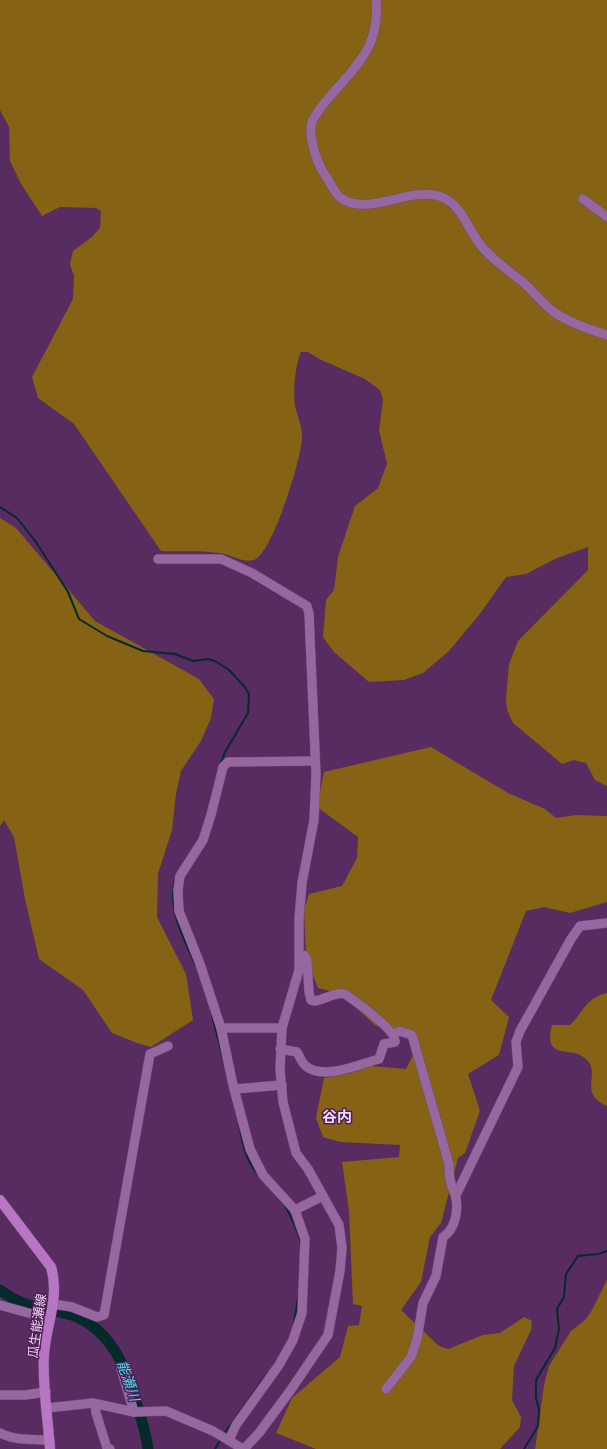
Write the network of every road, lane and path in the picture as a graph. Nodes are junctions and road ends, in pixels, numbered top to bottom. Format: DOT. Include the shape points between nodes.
graph roads {
  1 [pos="376,0"];
  2 [pos="583,199"];
  3 [pos="607,217"];
  4 [pos="607,335"];
  5 [pos="158,559"];
  6 [pos="314,760"];
  7 [pos="607,923"];
  8 [pos="300,954"];
  9 [pos="221,1028"];
  10 [pos="282,1028"];
  11 [pos="394,1034"];
  12 [pos="168,1046"];
  13 [pos="280,1049"];
  14 [pos="282,1085"];
  15 [pos="235,1089"];
  16 [pos="456,1195"];
  17 [pos="323,1196"];
  18 [pos="0,1200"];
  19 [pos="295,1210"];
  20 [pos="53,1304"];
  21 [pos="0,1305"];
  22 [pos="50,1319"];
  23 [pos="121,1370"];
  24 [pos="386,1389"];
  25 [pos="46,1392"];
  26 [pos="0,1395"];
  27 [pos="95,1404"];
  28 [pos="47,1408"];
  29 [pos="130,1412"];
  30 [pos="2,1437"];
  31 [pos="227,1439"];
  32 [pos="50,1444"];
  33 [pos="110,1449"];
  34 [pos="243,1449"];
  1 -- 4 [label="street" via="377,12 372,43 351,74 338,86 314,117 311,126 322,173 340,197 354,204 427,194 443,197 454,205 478,242 492,257 554,312 580,326"];
  2 -- 3 [label="street"];
  5 -- 6 [label="street" via="221,559 252,573 307,606"];
  6 -- 8 [label="street" via="314,820 298,919"];
  6 -- 9 [label="street" via="228,762 223,767 212,815 203,840 180,876 179,911"];
  7 -- 16 [label="street" via="580,926 564,951 520,1031 516,1042 518,1067"];
  8 -- 10 [label="street" via="299,970"];
  8 -- 11 [label="street" via="305,956 307,961 311,1000 345,994 384,1023"];
  9 -- 10 [label="street"];
  9 -- 15 [label="street"];
  10 -- 13 [label="street"];
  11 -- 13 [label="street" via="395,1042 384,1044 379,1059 334,1073 311,1070 306,1067 297,1052"];
  11 -- 16 [label="street" via="399,1031 412,1035"];
  12 -- 20 [label="street" via="150,1054 104,1315 97,1318 72,1307"];
  13 -- 14 [label="street"];
  14 -- 15 [label="street"];
  14 -- 17 [label="street" via="290,1135 296,1153"];
  15 -- 19 [label="street" via="250,1149 263,1175"];
  16 -- 24 [label="street" via="454,1224 443,1237 436,1276 423,1303 411,1357"];
  17 -- 19 [label="street"];
  17 -- 34 [label="street" via="340,1225 342,1248 337,1293 328,1335 259,1433"];
  18 -- 20 [label="main road, 瓜生能瀬線" via="51,1268 55,1281"];
  19 -- 31 [label="street" via="305,1239 302,1313 293,1340 279,1365"];
  20 -- 22 [label="main road, 瓜生能瀬線"];
  21 -- 22 [label="street"];
  22 -- 25 [label="main road, 瓜生能瀬線" via="44,1352"];
  23 -- 29 [label="street"];
  25 -- 26 [label="street"];
  25 -- 28 [label="main road, 瓜生能瀬線"];
  27 -- 28 [label="street"];
  27 -- 29 [label="street"];
  27 -- 33 [label="street" via="107,1448"];
  28 -- 32 [label="main road, 瓜生能瀬線"];
  29 -- 31 [label="street" via="166,1410"];
  30 -- 32 [label="street"];
  31 -- 34 [label="street"];
}
